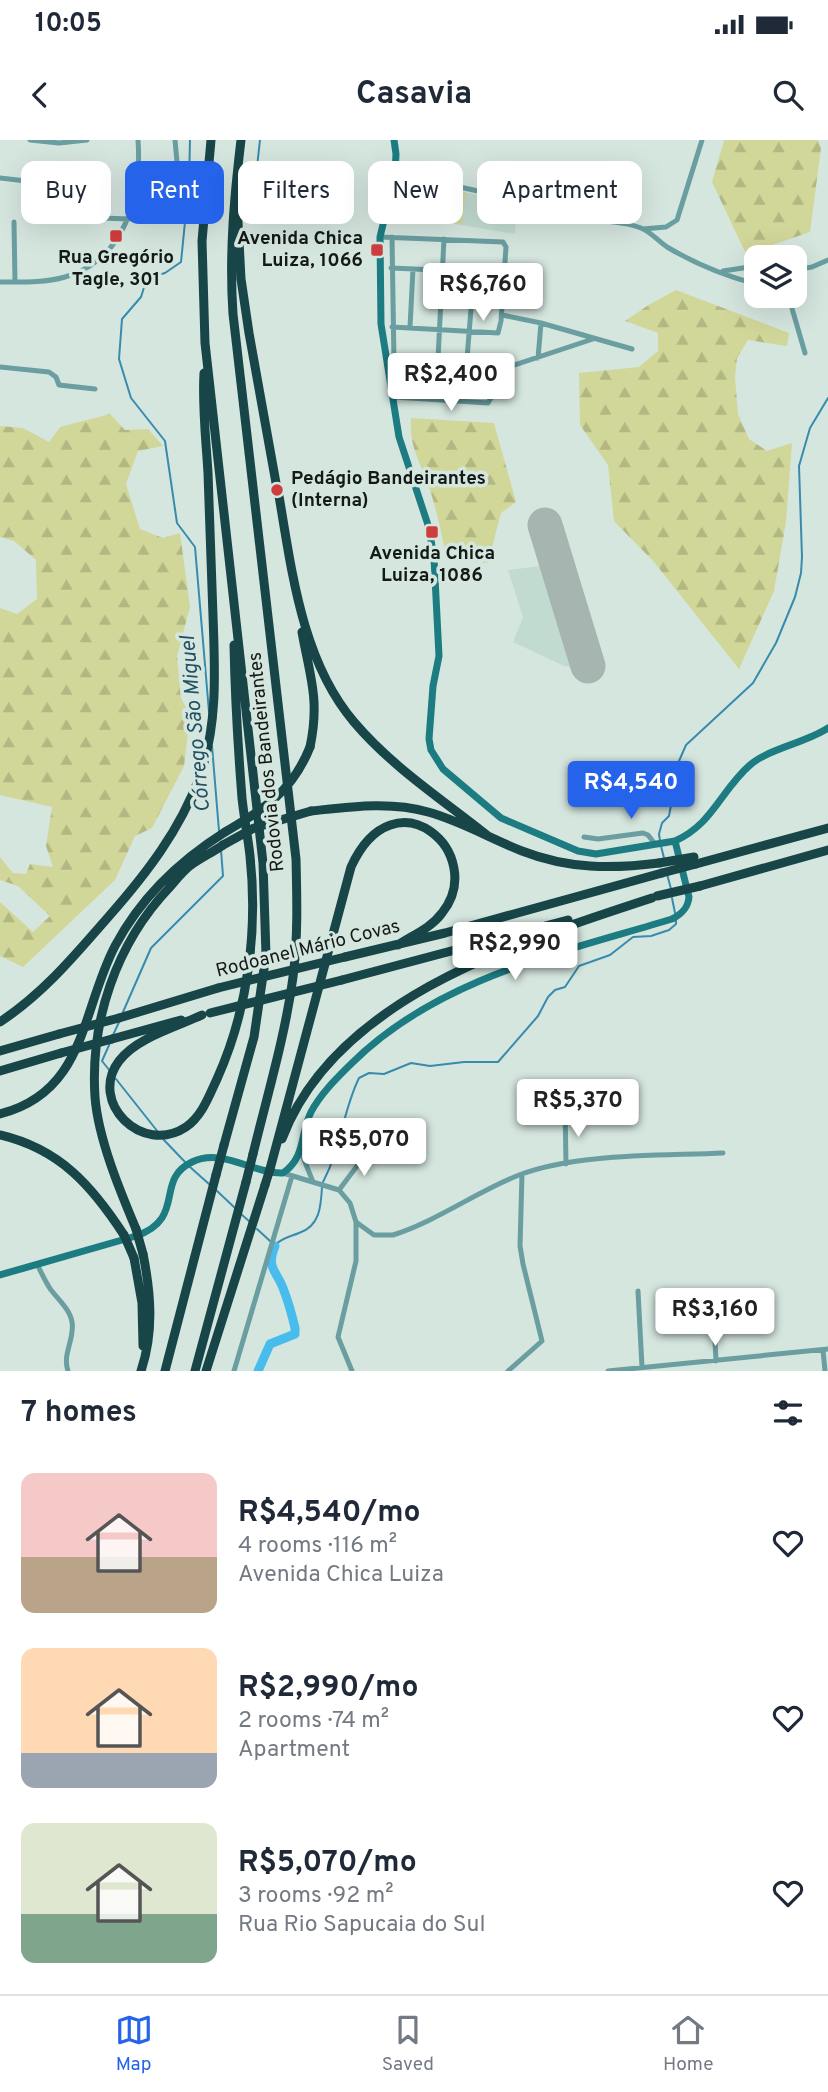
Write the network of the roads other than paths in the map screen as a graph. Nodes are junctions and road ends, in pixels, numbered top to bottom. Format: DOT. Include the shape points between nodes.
graph roads {
  1 [pos="30,140"];
  2 [pos="87,140"];
  3 [pos="138,140"];
  4 [pos="175,140"];
  5 [pos="211,140"];
  6 [pos="241,140"];
  7 [pos="394,140"];
  8 [pos="702,140"];
  9 [pos="137,161"];
  10 [pos="177,161"];
  11 [pos="396,161"];
  12 [pos="0,178"];
  13 [pos="21,180"];
  14 [pos="463,188"];
  15 [pos="234,191"];
  16 [pos="14,222"];
  17 [pos="126,224"];
  18 [pos="383,224"];
  19 [pos="643,229"];
  20 [pos="380,237"];
  21 [pos="392,237"];
  22 [pos="444,239"];
  23 [pos="828,260"];
  24 [pos="391,268"];
  25 [pos="744,268"];
  26 [pos="807,268"];
  27 [pos="414,269"];
  28 [pos="443,271"];
  29 [pos="474,272"];
  30 [pos="720,272"];
  31 [pos="505,273"];
  32 [pos="744,280"];
  33 [pos="0,282"];
  34 [pos="15,282"];
  35 [pos="792,308"];
  36 [pos="502,315"];
  37 [pos="541,323"];
  38 [pos="392,327"];
  39 [pos="410,327"];
  40 [pos="439,330"];
  41 [pos="469,331"];
  42 [pos="593,339"];
  43 [pos="205,343"];
  44 [pos="632,349"];
  45 [pos="805,353"];
  46 [pos="538,358"];
  47 [pos="0,367"];
  48 [pos="437,368"];
  49 [pos="466,371"];
  50 [pos="496,372"];
  51 [pos="95,389"];
  52 [pos="395,397"];
  53 [pos="436,399"];
  54 [pos="276,483"];
  55 [pos="279,496"];
  56 [pos="232,579"];
  57 [pos="302,615"];
  58 [pos="828,728"];
  59 [pos="828,828"];
  60 [pos="488,836"];
  61 [pos="584,836"];
  62 [pos="675,841"];
  63 [pos="655,844"];
  64 [pos="828,850"];
  65 [pos="695,861"];
  66 [pos="655,897"];
  67 [pos="398,945"];
  68 [pos="206,1014"];
  69 [pos="0,1021"];
  70 [pos="0,1051"];
  71 [pos="0,1070"];
  72 [pos="573,1103"];
  73 [pos="0,1114"];
  74 [pos="0,1135"];
  75 [pos="369,1150"];
  76 [pos="301,1152"];
  77 [pos="723,1153"];
  78 [pos="274,1158"];
  79 [pos="566,1164"];
  80 [pos="283,1173"];
  81 [pos="522,1174"];
  82 [pos="292,1176"];
  83 [pos="313,1182"];
  84 [pos="339,1190"];
  85 [pos="356,1222"];
  86 [pos="138,1256"];
  87 [pos="38,1266"];
  88 [pos="0,1275"];
  89 [pos="638,1291"];
  90 [pos="715,1296"];
  91 [pos="825,1350"];
  92 [pos="716,1361"];
  93 [pos="642,1367"];
  94 [pos="142,1368"];
  95 [pos="68,1371"];
  96 [pos="165,1371"];
  97 [pos="195,1371"];
  98 [pos="206,1371"];
  99 [pos="234,1371"];
  100 [pos="352,1371"];
  101 [pos="508,1371"];
  102 [pos="608,1371"];
  103 [pos="825,1371"];
  1 -- 2 [label="street"];
  3 -- 9 [label="street"];
  4 -- 10 [label="street"];
  5 -- 43 [label="highway, Rodovia dos Bandeirantes" via="202,240"];
  6 -- 15 [label="highway, Rodovia dos Bandeirantes"];
  7 -- 11 [label="main road"];
  8 -- 19 [label="street" via="677,220 666,227"];
  12 -- 13 [label="street"];
  14 -- 19 [label="street"];
  15 -- 54 [label="highway" via="249,333"];
  15 -- 97 [label="highway, Rodovia dos Bandeirantes, bridge" via="233,314 296,859 297,919 285,1022"];
  16 -- 34 [label="street"];
  17 -- 34 [label="street" via="110,248 88,267 46,281"];
  18 -- 20 [label="main road"];
  19 -- 30 [label="street"];
  20 -- 21 [label="street"];
  20 -- 52 [label="main road" via="381,324"];
  21 -- 22 [label="street"];
  21 -- 24 [label="street"];
  22 -- 28 [label="street"];
  22 -- 31 [label="street" via="503,242"];
  23 -- 26 [label="street"];
  24 -- 27 [label="street"];
  24 -- 38 [label="street"];
  25 -- 30 [label="street"];
  27 -- 28 [label="street"];
  27 -- 39 [label="street"];
  28 -- 29 [label="street"];
  28 -- 40 [label="street"];
  29 -- 31 [label="street"];
  29 -- 41 [label="street"];
  30 -- 32 [label="street"];
  31 -- 36 [label="street"];
  33 -- 34 [label="street"];
  35 -- 45 [label="street"];
  36 -- 37 [label="street"];
  36 -- 41 [label="street" via="495,334"];
  37 -- 42 [label="street"];
  37 -- 46 [label="street"];
  38 -- 39 [label="street"];
  38 -- 48 [label="street" via="394,362"];
  39 -- 40 [label="street"];
  40 -- 41 [label="street"];
  40 -- 48 [label="street"];
  41 -- 49 [label="street"];
  42 -- 44 [label="street"];
  42 -- 46 [label="street"];
  43 -- 56 [label="highway, Rodovia dos Bandeirantes"];
  43 -- 69 [label="highway" via="203,398 215,696 199,777 167,843 131,891 41,992"];
  46 -- 50 [label="street"];
  47 -- 51 [label="street" via="49,372 59,385"];
  48 -- 49 [label="street"];
  48 -- 53 [label="street"];
  49 -- 53 [label="street" via="492,374 491,398 484,403"];
  52 -- 53 [label="street"];
  52 -- 63 [label="main road" via="399,436 434,558 439,656 429,739 436,760 501,818 578,851 596,854"];
  55 -- 57 [label="highway"];
  56 -- 68 [label="highway" via="253,930 248,971 222,1068 197,1116 174,1133 137,1131 112,1100 119,1061 135,1045"];
  56 -- 96 [label="highway, Rodovia dos Bandeirantes, bridge" via="263,863 266,955 254,1037"];
  57 -- 60 [label="highway" via="321,668 352,720 410,775"];
  57 -- 73 [label="highway, bridge" via="315,715 310,747 295,779 263,810 183,860 154,888 114,947 82,1037 63,1074 34,1100"];
  58 -- 62 [label="main road" via="749,766 703,824"];
  59 -- 65 [label="highway, Rodoanel Mário Covas"];
  60 -- 65 [label="highway, bridge" via="522,852 566,864 618,868"];
  60 -- 86 [label="highway, bridge" via="428,812 398,806 311,811 254,828 223,845 190,866 158,899 125,948 108,989 95,1059 95,1099 115,1175 136,1229"];
  61 -- 63 [label="street" via="598,839 643,833"];
  62 -- 63 [label="main road"];
  62 -- 76 [label="main road" via="688,897 682,914 500,972 408,1017 326,1090 310,1114"];
  64 -- 66 [label="highway, Rodoanel Mário Covas, bridge"];
  65 -- 67 [label="highway, Rodoanel Mário Covas, bridge"];
  66 -- 68 [label="highway, Rodoanel Mário Covas, bridge"];
  66 -- 78 [label="highway" via="498,951 396,1007 327,1066 295,1112"];
  67 -- 70 [label="highway, Rodoanel Mário Covas, bridge" via="218,988"];
  67 -- 78 [label="highway" via="443,912 454,882 450,855 437,836 406,823 371,835 351,867"];
  68 -- 71 [label="highway, Rodoanel Mário Covas, bridge"];
  72 -- 79 [label="street" via="565,1106"];
  74 -- 86 [label="highway, bridge" via="45,1151 67,1166 90,1187"];
  75 -- 84 [label="street"];
  76 -- 80 [label="main road"];
  76 -- 83 [label="street"];
  77 -- 79 [label="street"];
  78 -- 98 [label="highway, bridge"];
  79 -- 81 [label="street"];
  80 -- 82 [label="street"];
  80 -- 87 [label="main road" via="200,1158 176,1176 165,1215 154,1228"];
  81 -- 85 [label="street" via="393,1235 374,1235"];
  81 -- 101 [label="street" via="520,1246 542,1341"];
  82 -- 83 [label="street"];
  82 -- 99 [label="street"];
  83 -- 84 [label="street"];
  84 -- 85 [label="street" via="350,1203"];
  85 -- 100 [label="street" via="356,1261 338,1338"];
  86 -- 94 [label="highway"];
  87 -- 88 [label="main road"];
  87 -- 95 [label="street" via="72,1322"];
  89 -- 93 [label="street"];
  90 -- 92 [label="street"];
  91 -- 92 [label="street"];
  91 -- 103 [label="street"];
  92 -- 93 [label="street"];
  93 -- 102 [label="street"];
}
